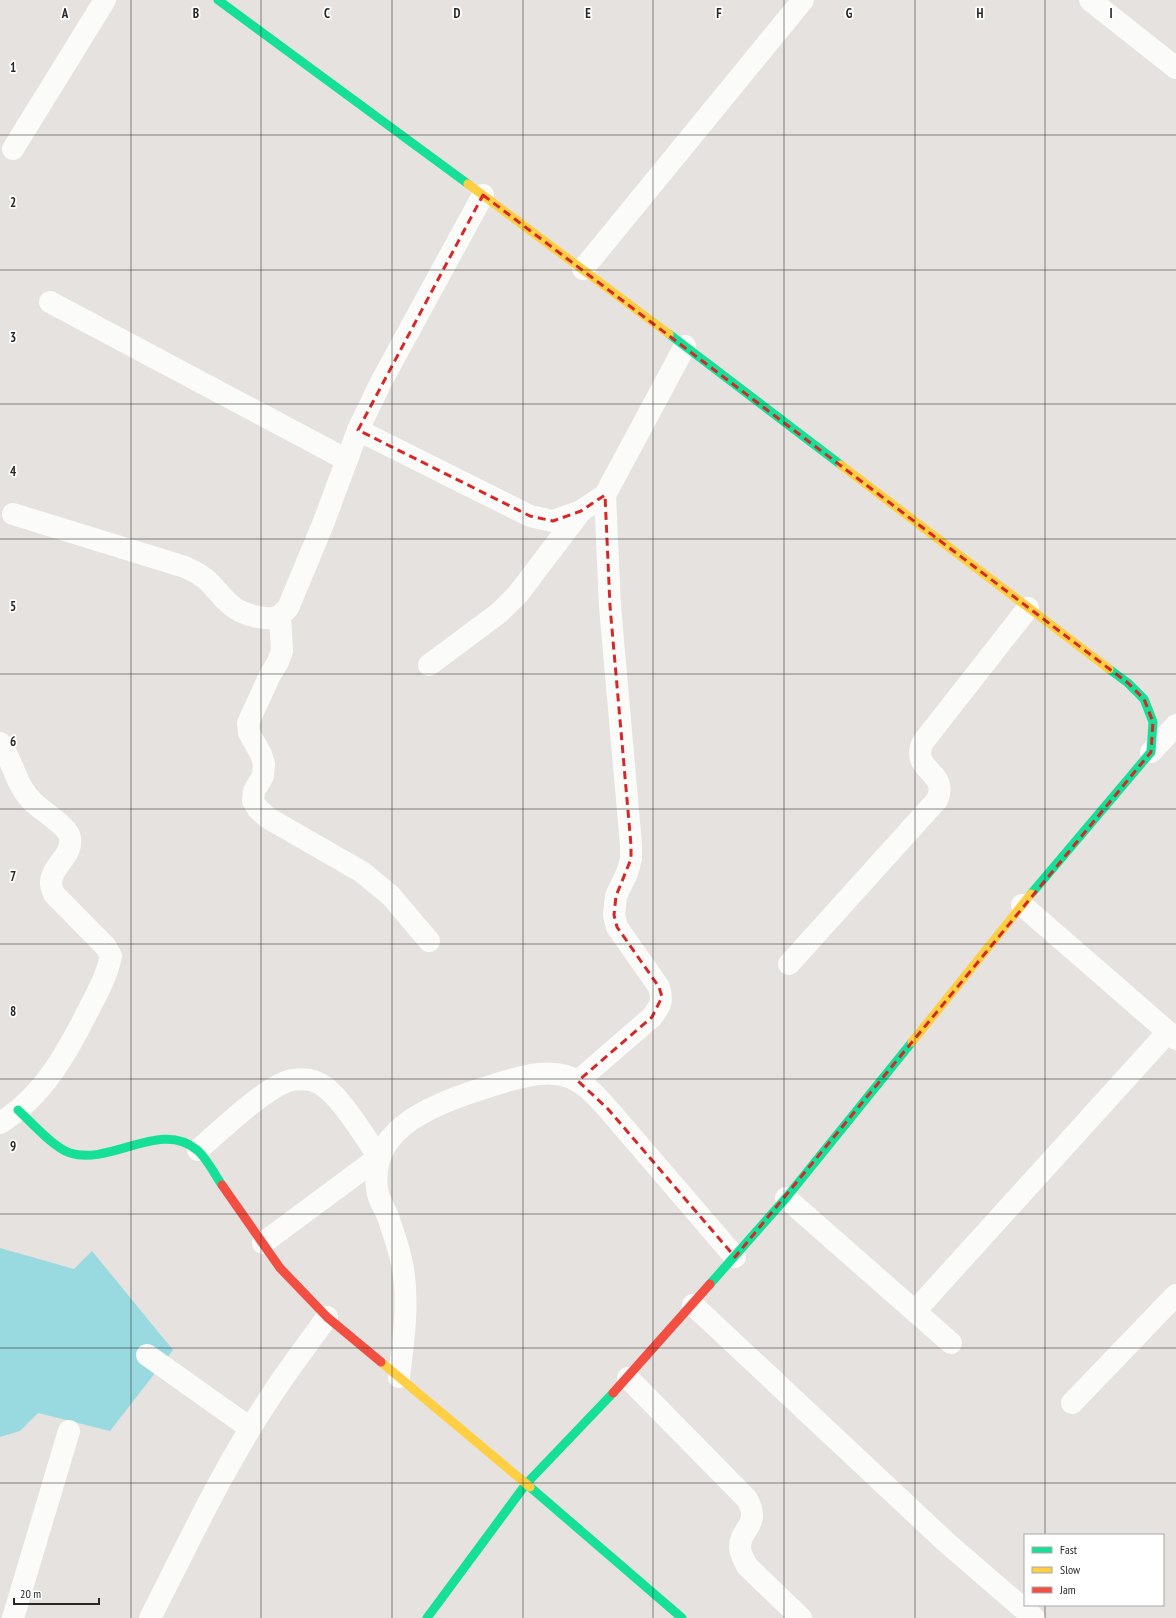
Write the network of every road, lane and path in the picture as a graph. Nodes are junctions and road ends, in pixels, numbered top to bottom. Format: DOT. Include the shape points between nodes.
graph roads {
  1 [pos="105,0"];
  2 [pos="218,0"];
  3 [pos="803,0"];
  4 [pos="1090,0"];
  5 [pos="1176,68"];
  6 [pos="13,150"];
  7 [pos="483,195"];
  8 [pos="583,269"];
  9 [pos="50,302"];
  10 [pos="685,346"];
  11 [pos="358,430"];
  12 [pos="347,460"];
  13 [pos="605,494"];
  14 [pos="581,511"];
  15 [pos="13,514"];
  16 [pos="1028,608"];
  17 [pos="280,616"];
  18 [pos="429,665"];
  19 [pos="1176,725"];
  20 [pos="0,743"];
  21 [pos="1151,752"];
  22 [pos="1022,905"];
  23 [pos="429,941"];
  24 [pos="789,964"];
  25 [pos="1172,1036"];
  26 [pos="578,1081"];
  27 [pos="18,1110"];
  28 [pos="0,1123"];
  29 [pos="198,1150"];
  30 [pos="379,1157"];
  31 [pos="786,1198"];
  32 [pos="263,1243"];
  33 [pos="735,1257"];
  34 [pos="1176,1295"];
  35 [pos="693,1305"];
  36 [pos="915,1311"];
  37 [pos="327,1317"];
  38 [pos="951,1343"];
  39 [pos="147,1355"];
  40 [pos="399,1377"];
  41 [pos="628,1378"];
  42 [pos="1072,1403"];
  43 [pos="250,1428"];
  44 [pos="69,1431"];
  45 [pos="526,1484"];
  46 [pos="13,1618"];
  47 [pos="150,1618"];
  48 [pos="427,1618"];
  49 [pos="682,1618"];
  50 [pos="801,1618"];
  51 [pos="1034,1618"];
  1 -- 6 [label="street"];
  2 -- 7 [label="street"];
  3 -- 8 [label="street"];
  4 -- 5 [label="street"];
  7 -- 8 [label="street"];
  7 -- 11 [label="street" via="381,382"];
  8 -- 10 [label="street"];
  9 -- 12 [label="street"];
  10 -- 13 [label="street"];
  10 -- 16 [label="street"];
  11 -- 12 [label="street"];
  11 -- 14 [label="street" via="530,516 553,521"];
  12 -- 17 [label="street" via="288,608"];
  13 -- 14 [label="street"];
  13 -- 26 [label="street" via="610,606 631,845 631,859 616,896 614,915 617,927 658,987 662,997 659,1008 652,1017"];
  14 -- 18 [label="street" via="513,599 499,613"];
  15 -- 17 [label="street" via="185,567 209,582 233,607 254,616"];
  16 -- 21 [label="street" via="1128,683 1144,699 1153,722"];
  16 -- 24 [label="street" via="920,748 919,755 939,784 937,800"];
  17 -- 23 [label="street" via="282,651 248,723 249,733 264,764 263,776 254,791 253,801 258,810 268,818 362,872 391,896"];
  19 -- 21 [label="street"];
  20 -- 27 [label="street" via="23,791 70,836 71,847 51,879 54,894 106,947 111,956 105,977 74,1038 43,1086"];
  21 -- 22 [label="street"];
  22 -- 25 [label="street"];
  22 -- 31 [label="street"];
  25 -- 36 [label="street"];
  26 -- 30 [label="street" via="560,1075 520,1077 452,1098 403,1124"];
  26 -- 33 [label="street" via="593,1092"];
  27 -- 28 [label="street"];
  27 -- 29 [label="street" via="69,1153 87,1157 104,1155 154,1141 171,1140 184,1141"];
  29 -- 30 [label="street" via="272,1088 292,1080 308,1079 324,1086 338,1099"];
  29 -- 32 [label="street"];
  30 -- 32 [label="street"];
  30 -- 40 [label="street" via="376,1180 379,1196 398,1245 406,1297"];
  31 -- 33 [label="street"];
  31 -- 36 [label="street"];
  32 -- 37 [label="street" via="280,1268"];
  33 -- 35 [label="street"];
  34 -- 42 [label="street"];
  35 -- 41 [label="street"];
  35 -- 51 [label="street" via="947,1543"];
  36 -- 38 [label="street"];
  37 -- 40 [label="street"];
  37 -- 43 [label="street"];
  39 -- 43 [label="street"];
  40 -- 45 [label="street"];
  41 -- 45 [label="street"];
  41 -- 50 [label="street" via="747,1499 752,1508 752,1518 740,1547 746,1566"];
  43 -- 47 [label="street" via="224,1473"];
  44 -- 46 [label="street"];
  45 -- 48 [label="street"];
  45 -- 49 [label="street"];
}
